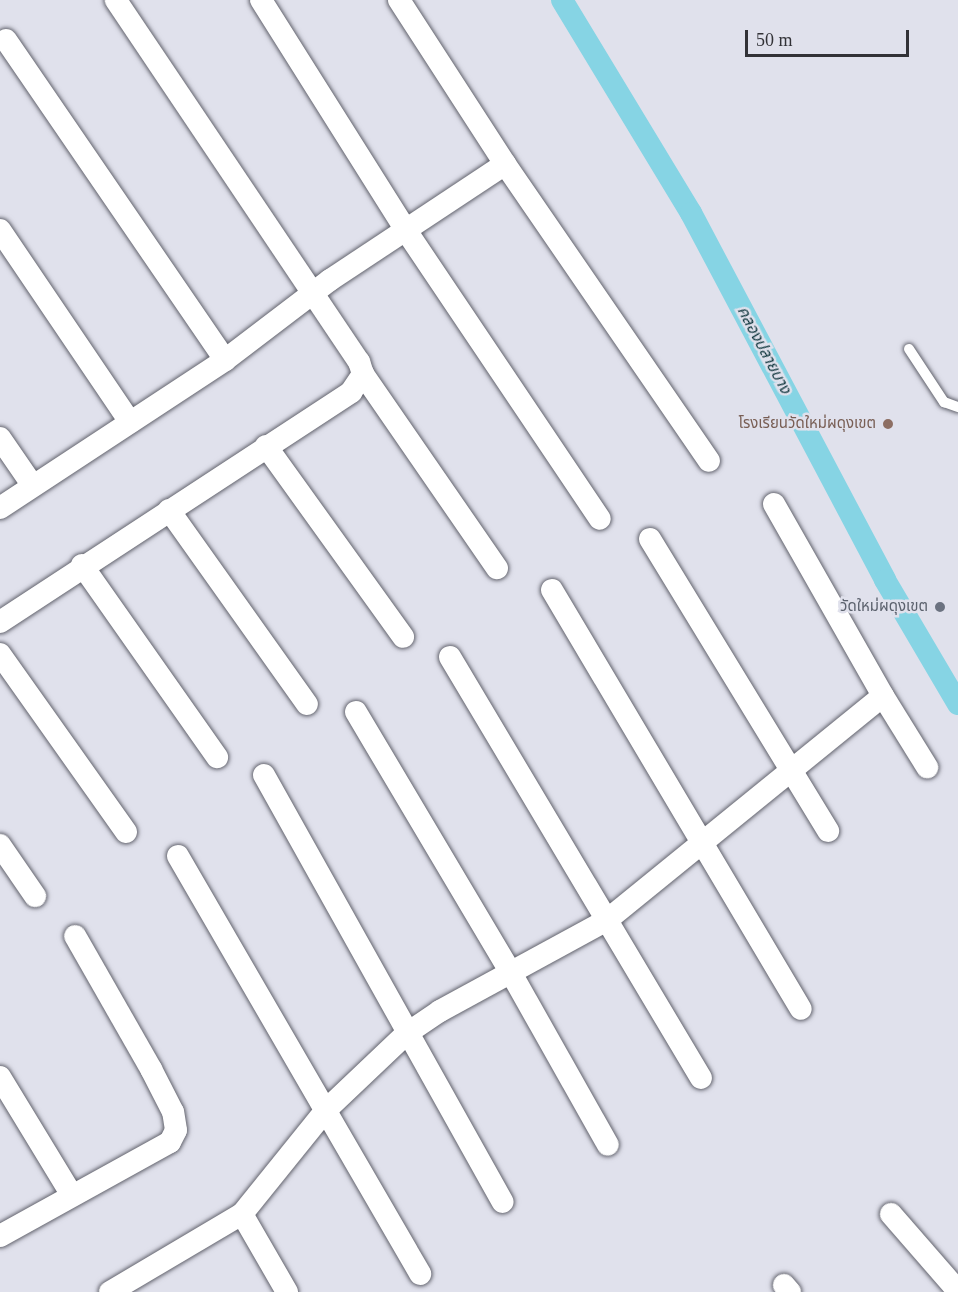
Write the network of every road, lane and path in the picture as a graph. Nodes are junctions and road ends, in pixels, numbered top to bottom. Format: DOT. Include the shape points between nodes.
graph roads {
  1 [pos="116,0"];
  2 [pos="261,0"];
  3 [pos="399,0"];
  4 [pos="6,40"];
  5 [pos="505,164"];
  6 [pos="405,229"];
  7 [pos="0,230"];
  8 [pos="312,293"];
  9 [pos="909,349"];
  10 [pos="225,360"];
  11 [pos="363,374"];
  12 [pos="958,407"];
  13 [pos="130,422"];
  14 [pos="0,438"];
  15 [pos="267,446"];
  16 [pos="709,461"];
  17 [pos="33,486"];
  18 [pos="774,504"];
  19 [pos="0,508"];
  20 [pos="169,510"];
  21 [pos="600,519"];
  22 [pos="650,538"];
  23 [pos="82,565"];
  24 [pos="497,568"];
  25 [pos="552,590"];
  26 [pos="0,622"];
  27 [pos="403,637"];
  28 [pos="0,654"];
  29 [pos="450,657"];
  30 [pos="883,696"];
  31 [pos="307,704"];
  32 [pos="356,712"];
  33 [pos="217,757"];
  34 [pos="927,766"];
  35 [pos="791,771"];
  36 [pos="264,775"];
  37 [pos="828,831"];
  38 [pos="126,832"];
  39 [pos="0,845"];
  40 [pos="700,845"];
  41 [pos="178,856"];
  42 [pos="35,896"];
  43 [pos="608,920"];
  44 [pos="75,936"];
  45 [pos="512,973"];
  46 [pos="801,1009"];
  47 [pos="406,1034"];
  48 [pos="0,1077"];
  49 [pos="701,1078"];
  50 [pos="326,1110"];
  51 [pos="608,1145"];
  52 [pos="71,1194"];
  53 [pos="503,1202"];
  54 [pos="242,1214"];
  55 [pos="891,1214"];
  56 [pos="0,1236"];
  57 [pos="420,1274"];
  58 [pos="148,1283"];
  59 [pos="958,1291"];
  60 [pos="110,1292"];
  61 [pos="287,1292"];
  1 -- 8 [label="street"];
  2 -- 6 [label="street"];
  3 -- 5 [label="street"];
  4 -- 10 [label="street"];
  5 -- 6 [label="street"];
  5 -- 16 [label="street"];
  6 -- 8 [label="street"];
  6 -- 21 [label="street"];
  7 -- 13 [label="street"];
  8 -- 10 [label="street"];
  8 -- 11 [label="street"];
  9 -- 12 [label="lane" via="944,402"];
  10 -- 13 [label="street"];
  11 -- 15 [label="street" via="351,392"];
  11 -- 24 [label="street"];
  13 -- 17 [label="street"];
  14 -- 17 [label="street"];
  15 -- 20 [label="street"];
  15 -- 27 [label="street"];
  17 -- 19 [label="street"];
  18 -- 30 [label="street"];
  20 -- 23 [label="street"];
  20 -- 31 [label="street"];
  22 -- 35 [label="street"];
  23 -- 26 [label="street"];
  23 -- 33 [label="street"];
  25 -- 40 [label="street"];
  28 -- 38 [label="street"];
  29 -- 43 [label="street"];
  30 -- 34 [label="street"];
  30 -- 35 [label="street"];
  32 -- 45 [label="street"];
  35 -- 37 [label="street"];
  35 -- 40 [label="street"];
  36 -- 47 [label="street"];
  39 -- 42 [label="street"];
  40 -- 43 [label="street"];
  40 -- 46 [label="street"];
  41 -- 50 [label="street"];
  43 -- 45 [label="street"];
  43 -- 49 [label="street"];
  44 -- 52 [label="street" via="151,1069 173,1112 176,1130 170,1142"];
  45 -- 47 [label="street"];
  45 -- 51 [label="street"];
  47 -- 50 [label="street"];
  47 -- 53 [label="street"];
  48 -- 52 [label="street"];
  50 -- 54 [label="street"];
  50 -- 57 [label="street"];
  52 -- 56 [label="street"];
  54 -- 58 [label="street"];
  54 -- 61 [label="street"];
  55 -- 59 [label="street"];
  58 -- 60 [label="street"];
}
